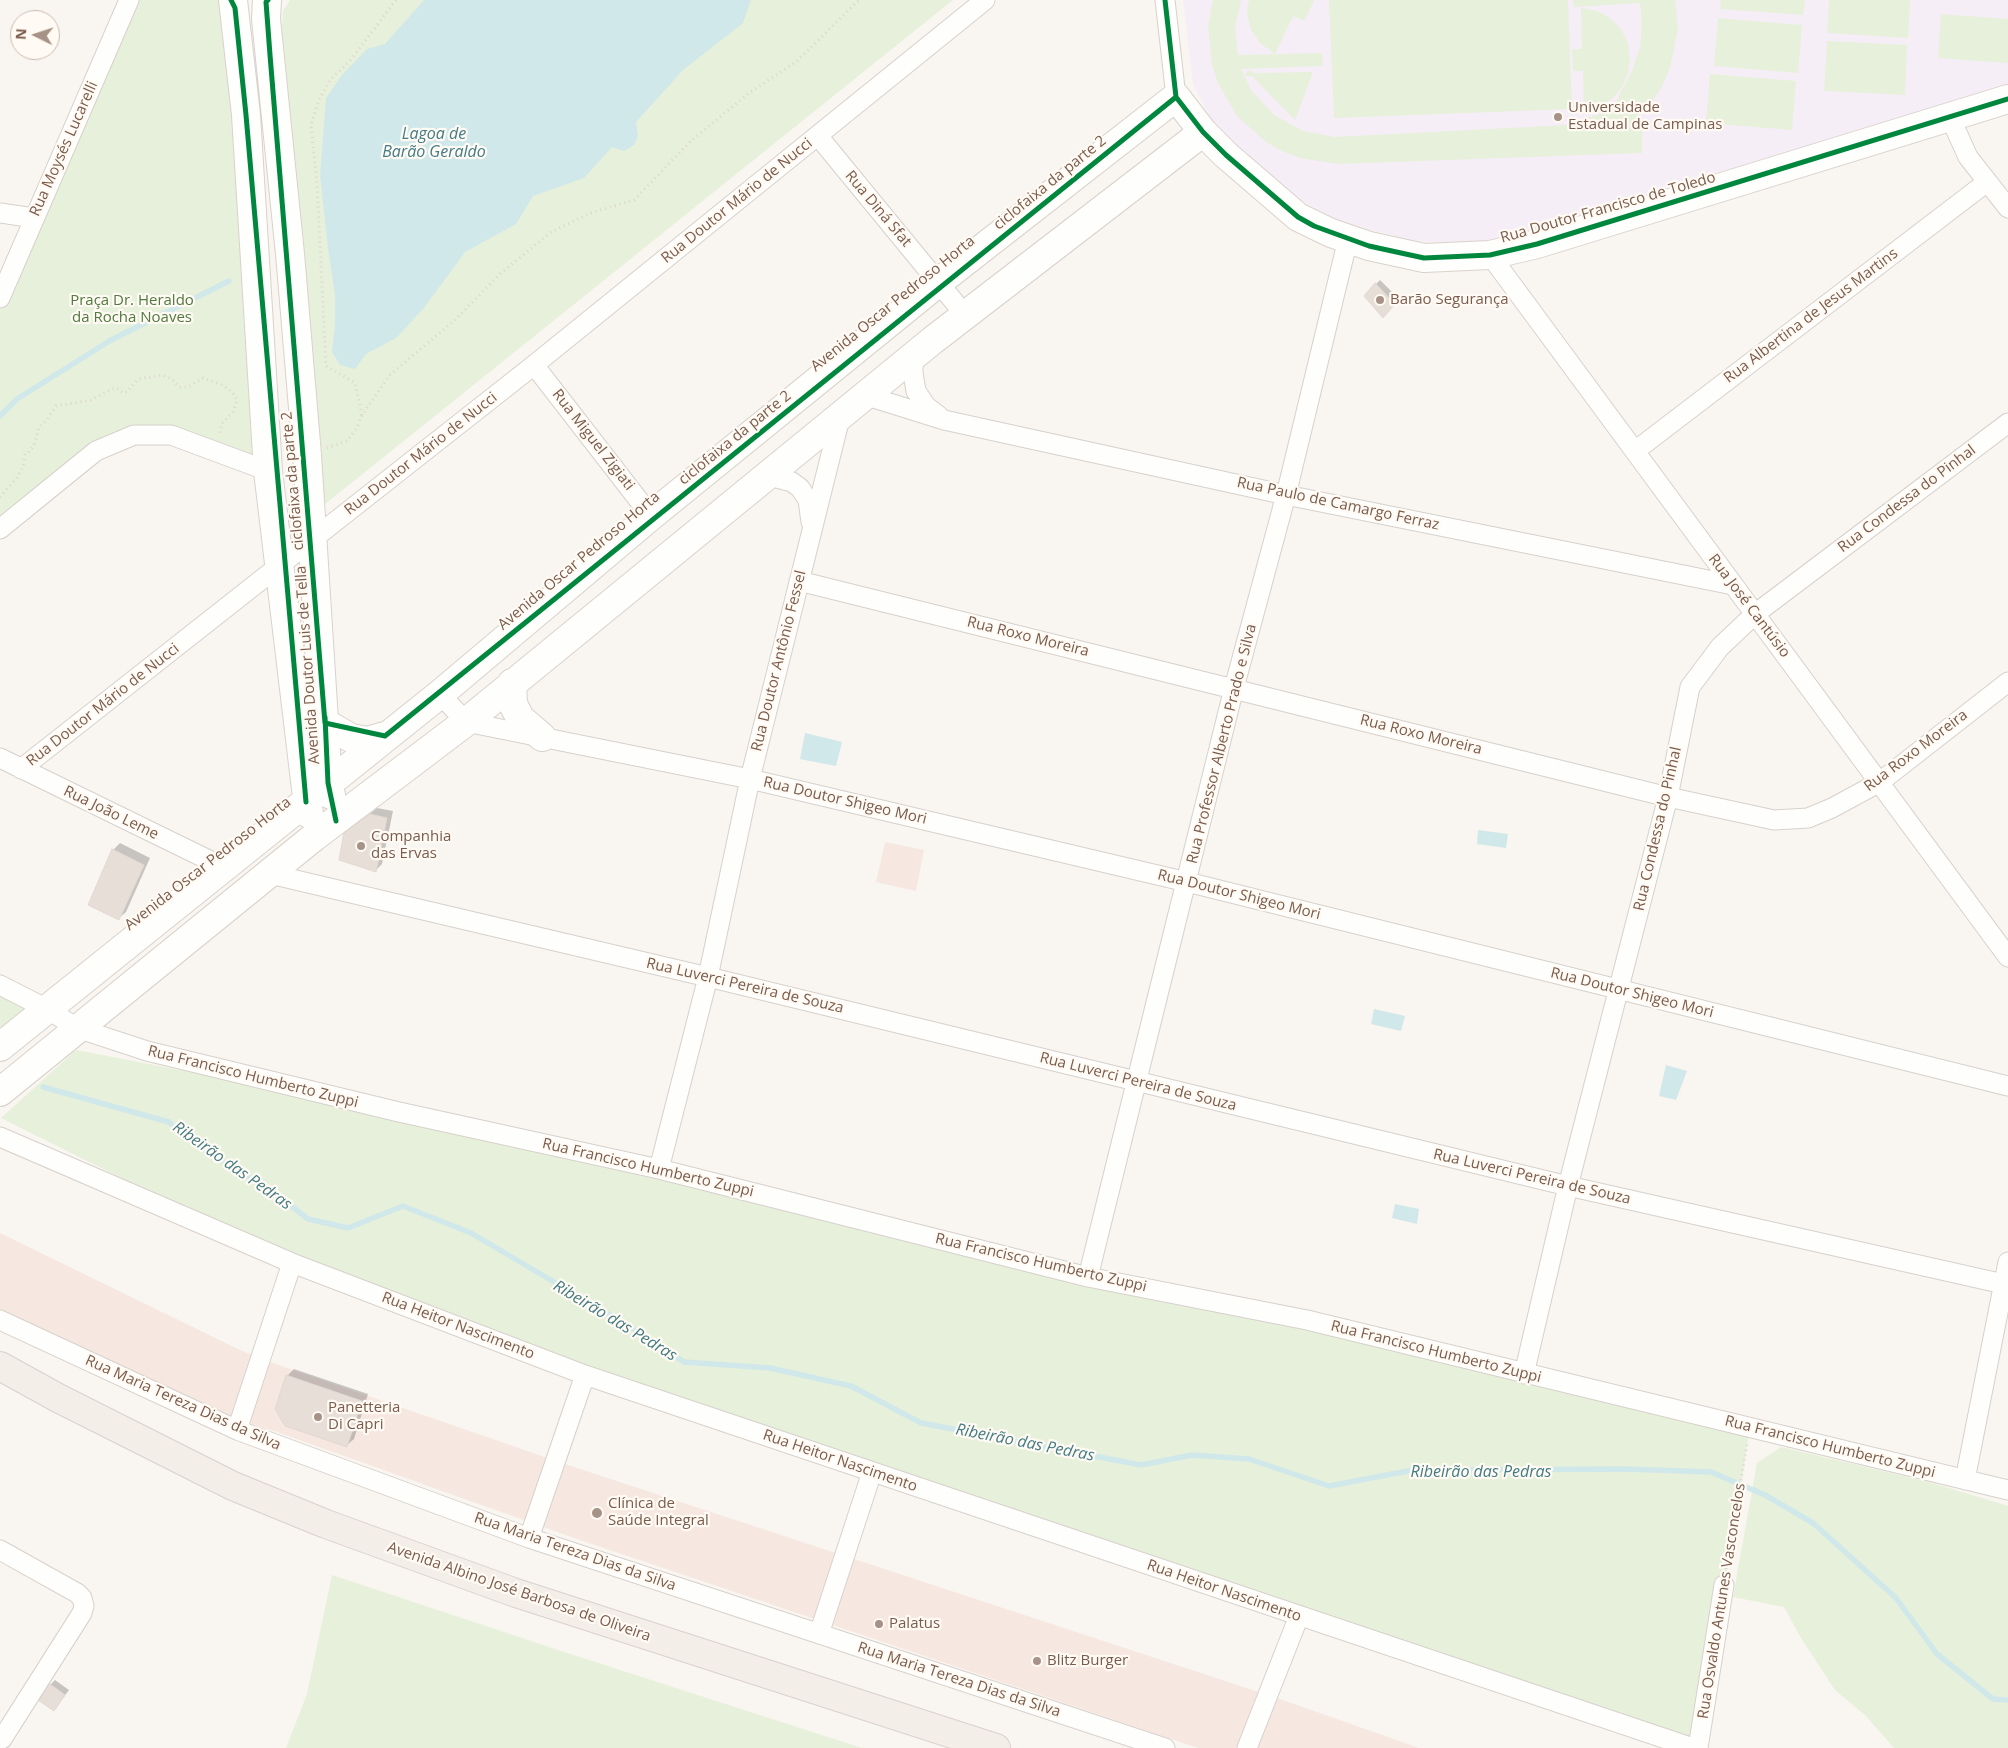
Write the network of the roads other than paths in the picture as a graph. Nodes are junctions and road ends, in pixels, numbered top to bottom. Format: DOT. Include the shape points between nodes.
graph roads {
  1 [pos="130,0"];
  2 [pos="233,0"];
  3 [pos="267,0"];
  4 [pos="985,0"];
  5 [pos="1165,0"];
  6 [pos="1176,97"];
  7 [pos="2008,99"];
  8 [pos="1950,117"];
  9 [pos="1203,132"];
  10 [pos="818,136"];
  11 [pos="1988,182"];
  12 [pos="2008,208"];
  13 [pos="0,213"];
  14 [pos="34,218"];
  15 [pos="1348,239"];
  16 [pos="1490,255"];
  17 [pos="939,282"];
  18 [pos="0,298"];
  19 [pos="965,315"];
  20 [pos="914,356"];
  21 [pos="534,365"];
  22 [pos="864,395"];
  23 [pos="841,414"];
  24 [pos="944,420"];
  25 [pos="2008,423"];
  26 [pos="1634,451"];
  27 [pos="268,471"];
  28 [pos="766,475"];
  29 [pos="1286,494"];
  30 [pos="651,516"];
  31 [pos="0,529"];
  32 [pos="812,534"];
  33 [pos="312,539"];
  34 [pos="279,566"];
  35 [pos="800,581"];
  36 [pos="1734,585"];
  37 [pos="1755,614"];
  38 [pos="2008,682"];
  39 [pos="512,683"];
  40 [pos="1234,688"];
  41 [pos="440,694"];
  42 [pos="466,722"];
  43 [pos="325,723"];
  44 [pos="385,736"];
  45 [pos="542,737"];
  46 [pos="0,758"];
  47 [pos="22,769"];
  48 [pos="750,779"];
  49 [pos="328,782"];
  50 [pos="1880,782"];
  51 [pos="1668,797"];
  52 [pos="306,802"];
  53 [pos="336,821"];
  54 [pos="314,837"];
  55 [pos="223,868"];
  56 [pos="270,874"];
  57 [pos="1187,882"];
  58 [pos="2002,937"];
  59 [pos="2008,957"];
  60 [pos="708,977"];
  61 [pos="0,985"];
  62 [pos="1620,990"];
  63 [pos="47,1009"];
  64 [pos="77,1028"];
  65 [pos="0,1047"];
  66 [pos="1135,1081"];
  67 [pos="2008,1086"];
  68 [pos="0,1092"];
  69 [pos="0,1138"];
  70 [pos="658,1169"];
  71 [pos="1568,1186"];
  72 [pos="292,1262"];
  73 [pos="2008,1262"];
  74 [pos="1088,1277"];
  75 [pos="2005,1284"];
  76 [pos="0,1320"];
  77 [pos="0,1366"];
  78 [pos="1524,1374"];
  79 [pos="585,1375"];
  80 [pos="0,1381"];
  81 [pos="58,1398"];
  82 [pos="237,1430"];
  83 [pos="872,1472"];
  84 [pos="1965,1480"];
  85 [pos="2008,1490"];
  86 [pos="529,1538"];
  87 [pos="0,1550"];
  88 [pos="1724,1585"];
  89 [pos="1299,1616"];
  90 [pos="819,1634"];
  91 [pos="2,1739"];
  92 [pos="996,1748"];
  93 [pos="1165,1748"];
  94 [pos="1247,1748"];
  95 [pos="1693,1748"];
  96 [pos="1698,1748"];
  1 -- 14 [label="street, Rua Moysés Lucarelli"];
  2 -- 27 [label="main road, Avenida Doutor Luis de Tella" via="246,115"];
  3 -- 33 [label="main road, Avenida Doutor Luis de Tella" via="266,19 289,245"];
  4 -- 10 [label="street, Rua Doutor Mário de Nucci"];
  5 -- 6 [label="street"];
  6 -- 9 [label="main road, Rua Doutor Francisco de Toledo"];
  6 -- 17 [label="main road, Avenida Oscar Pedroso Horta"];
  7 -- 8 [label="main road, Rua Doutor Francisco de Toledo"];
  8 -- 11 [label="street" via="1968,157"];
  8 -- 16 [label="main road, Rua Doutor Francisco de Toledo" via="1537,244"];
  9 -- 15 [label="main road, Rua Doutor Francisco de Toledo" via="1245,174 1298,217"];
  9 -- 19 [label="main road"];
  10 -- 17 [label="street, Rua Diná Sfat"];
  10 -- 21 [label="street, Rua Doutor Mário de Nucci"];
  11 -- 12 [label="street"];
  11 -- 26 [label="street, Rua Albertina de Jesus Martins"];
  13 -- 14 [label="street"];
  14 -- 18 [label="street, Rua Moysés Lucarelli"];
  15 -- 16 [label="main road, Rua Doutor Francisco de Toledo" via="1424,258"];
  15 -- 29 [label="street, Rua Professor Alberto Prado e Silva"];
  16 -- 26 [label="street, Rua José Cantúsio"];
  17 -- 19 [label="street, Rua Diná Sfat"];
  17 -- 30 [label="main road, Avenida Oscar Pedroso Horta"];
  19 -- 20 [label="main road"];
  20 -- 22 [label="main road"];
  20 -- 24 [label="street, Rua Paulo de Camargo Ferraz" via="916,391 926,406"];
  21 -- 30 [label="street, Rua Miguel Zigiati"];
  21 -- 33 [label="street, Rua Doutor Mário de Nucci"];
  22 -- 23 [label="main road"];
  22 -- 24 [label="street, Rua Paulo de Camargo Ferraz"];
  23 -- 28 [label="main road"];
  23 -- 32 [label="street, Rua Doutor Antônio Fessel"];
  24 -- 29 [label="street, Rua Paulo de Camargo Ferraz"];
  25 -- 37 [label="street, Rua Condessa do Pinhal"];
  26 -- 36 [label="street, Rua José Cantúsio"];
  27 -- 31 [label="street" via="171,435 134,435 96,451"];
  27 -- 34 [label="main road, Avenida Doutor Luis de Tella"];
  28 -- 32 [label="street, Rua Doutor Antônio Fessel" via="792,482 800,488 808,500"];
  28 -- 39 [label="main road"];
  29 -- 36 [label="street, Rua Paulo de Camargo Ferraz"];
  29 -- 40 [label="street, Rua Professor Alberto Prado e Silva"];
  30 -- 41 [label="main road, Avenida Oscar Pedroso Horta"];
  32 -- 35 [label="street, Rua Doutor Antônio Fessel"];
  33 -- 34 [label="street, Rua Doutor Mário de Nucci"];
  33 -- 43 [label="main road, Avenida Doutor Luis de Tella"];
  34 -- 47 [label="street, Rua Doutor Mário de Nucci"];
  34 -- 52 [label="main road, Avenida Doutor Luis de Tella"];
  35 -- 40 [label="street, Rua Roxo Moreira"];
  35 -- 48 [label="street, Rua Doutor Antônio Fessel"];
  36 -- 37 [label="street, Rua José Cantúsio"];
  37 -- 50 [label="street, Rua José Cantúsio"];
  37 -- 51 [label="street, Rua Condessa do Pinhal" via="1720,647 1690,687"];
  38 -- 50 [label="street, Rua Roxo Moreira"];
  39 -- 42 [label="main road"];
  39 -- 45 [label="main road" via="513,704 520,718"];
  40 -- 51 [label="street, Rua Roxo Moreira"];
  40 -- 57 [label="street, Rua Professor Alberto Prado e Silva"];
  41 -- 42 [label="street"];
  41 -- 44 [label="main road, Avenida Oscar Pedroso Horta"];
  42 -- 45 [label="street, Rua Doutor Shigeo Mori"];
  42 -- 53 [label="main road"];
  43 -- 44 [label="main road" via="351,738 367,740"];
  43 -- 49 [label="main road, Avenida Doutor Luis de Tella"];
  44 -- 49 [label="main road, Avenida Oscar Pedroso Horta"];
  45 -- 48 [label="street, Rua Doutor Shigeo Mori"];
  46 -- 47 [label="street, Rua João Leme"];
  47 -- 55 [label="street, Rua João Leme"];
  48 -- 57 [label="street, Rua Doutor Shigeo Mori"];
  48 -- 60 [label="street, Rua Doutor Antônio Fessel"];
  49 -- 52 [label="main road, Avenida Oscar Pedroso Horta"];
  49 -- 53 [label="main road, Avenida Doutor Luis de Tella"];
  50 -- 51 [label="street, Rua Roxo Moreira" via="1808,818 1774,820"];
  50 -- 58 [label="street, Rua José Cantúsio"];
  51 -- 62 [label="street, Rua Condessa do Pinhal"];
  52 -- 54 [label="main road, Avenida Doutor Luis de Tella"];
  52 -- 55 [label="main road, Avenida Oscar Pedroso Horta"];
  53 -- 54 [label="main road"];
  54 -- 56 [label="main road"];
  55 -- 63 [label="main road, Avenida Oscar Pedroso Horta"];
  56 -- 60 [label="street, Rua Luverci Pereira de Souza"];
  56 -- 64 [label="main road"];
  57 -- 62 [label="street, Rua Doutor Shigeo Mori"];
  57 -- 66 [label="street, Rua Professor Alberto Prado e Silva"];
  58 -- 59 [label="street, Rua José Cantúsio"];
  60 -- 66 [label="street, Rua Luverci Pereira de Souza"];
  60 -- 70 [label="street, Rua Doutor Antônio Fessel"];
  61 -- 63 [label="street, Rua Francisco Humberto Zuppi"];
  62 -- 67 [label="street, Rua Doutor Shigeo Mori"];
  62 -- 71 [label="street, Rua Condessa do Pinhal"];
  63 -- 64 [label="street, Rua Francisco Humberto Zuppi"];
  63 -- 65 [label="main road, Avenida Oscar Pedroso Horta"];
  64 -- 68 [label="main road"];
  64 -- 70 [label="street, Rua Francisco Humberto Zuppi" via="176,1058"];
  66 -- 71 [label="street, Rua Luverci Pereira de Souza"];
  66 -- 74 [label="street, Rua Professor Alberto Prado e Silva"];
  69 -- 72 [label="street, Rua Heitor Nascimento"];
  70 -- 74 [label="street, Rua Francisco Humberto Zuppi"];
  71 -- 75 [label="street, Rua Luverci Pereira de Souza"];
  71 -- 78 [label="street, Rua Condessa do Pinhal"];
  72 -- 79 [label="street, Rua Heitor Nascimento"];
  72 -- 82 [label="street"];
  73 -- 75 [label="street"];
  74 -- 78 [label="street, Rua Francisco Humberto Zuppi" via="1307,1320"];
  75 -- 84 [label="street"];
  76 -- 82 [label="street, Rua Maria Tereza Dias da Silva"];
  77 -- 81 [label="main road"];
  78 -- 84 [label="street, Rua Francisco Humberto Zuppi"];
  79 -- 83 [label="street, Rua Heitor Nascimento"];
  79 -- 86 [label="street"];
  80 -- 81 [label="main road"];
  81 -- 92 [label="main road, Avenida Albino José Barbosa de Oliveira" via="234,1486 335,1528 516,1593"];
  82 -- 86 [label="street, Rua Maria Tereza Dias da Silva"];
  83 -- 89 [label="street, Rua Heitor Nascimento"];
  83 -- 90 [label="street"];
  84 -- 85 [label="street, Rua Francisco Humberto Zuppi"];
  86 -- 90 [label="street, Rua Maria Tereza Dias da Silva"];
  87 -- 91 [label="street" via="77,1593 84,1606"];
  88 -- 96 [label="street, Rua Osvaldo Antunes Vasconcelos"];
  89 -- 94 [label="street"];
  89 -- 95 [label="street, Rua Heitor Nascimento"];
  90 -- 93 [label="street, Rua Maria Tereza Dias da Silva"];
}
